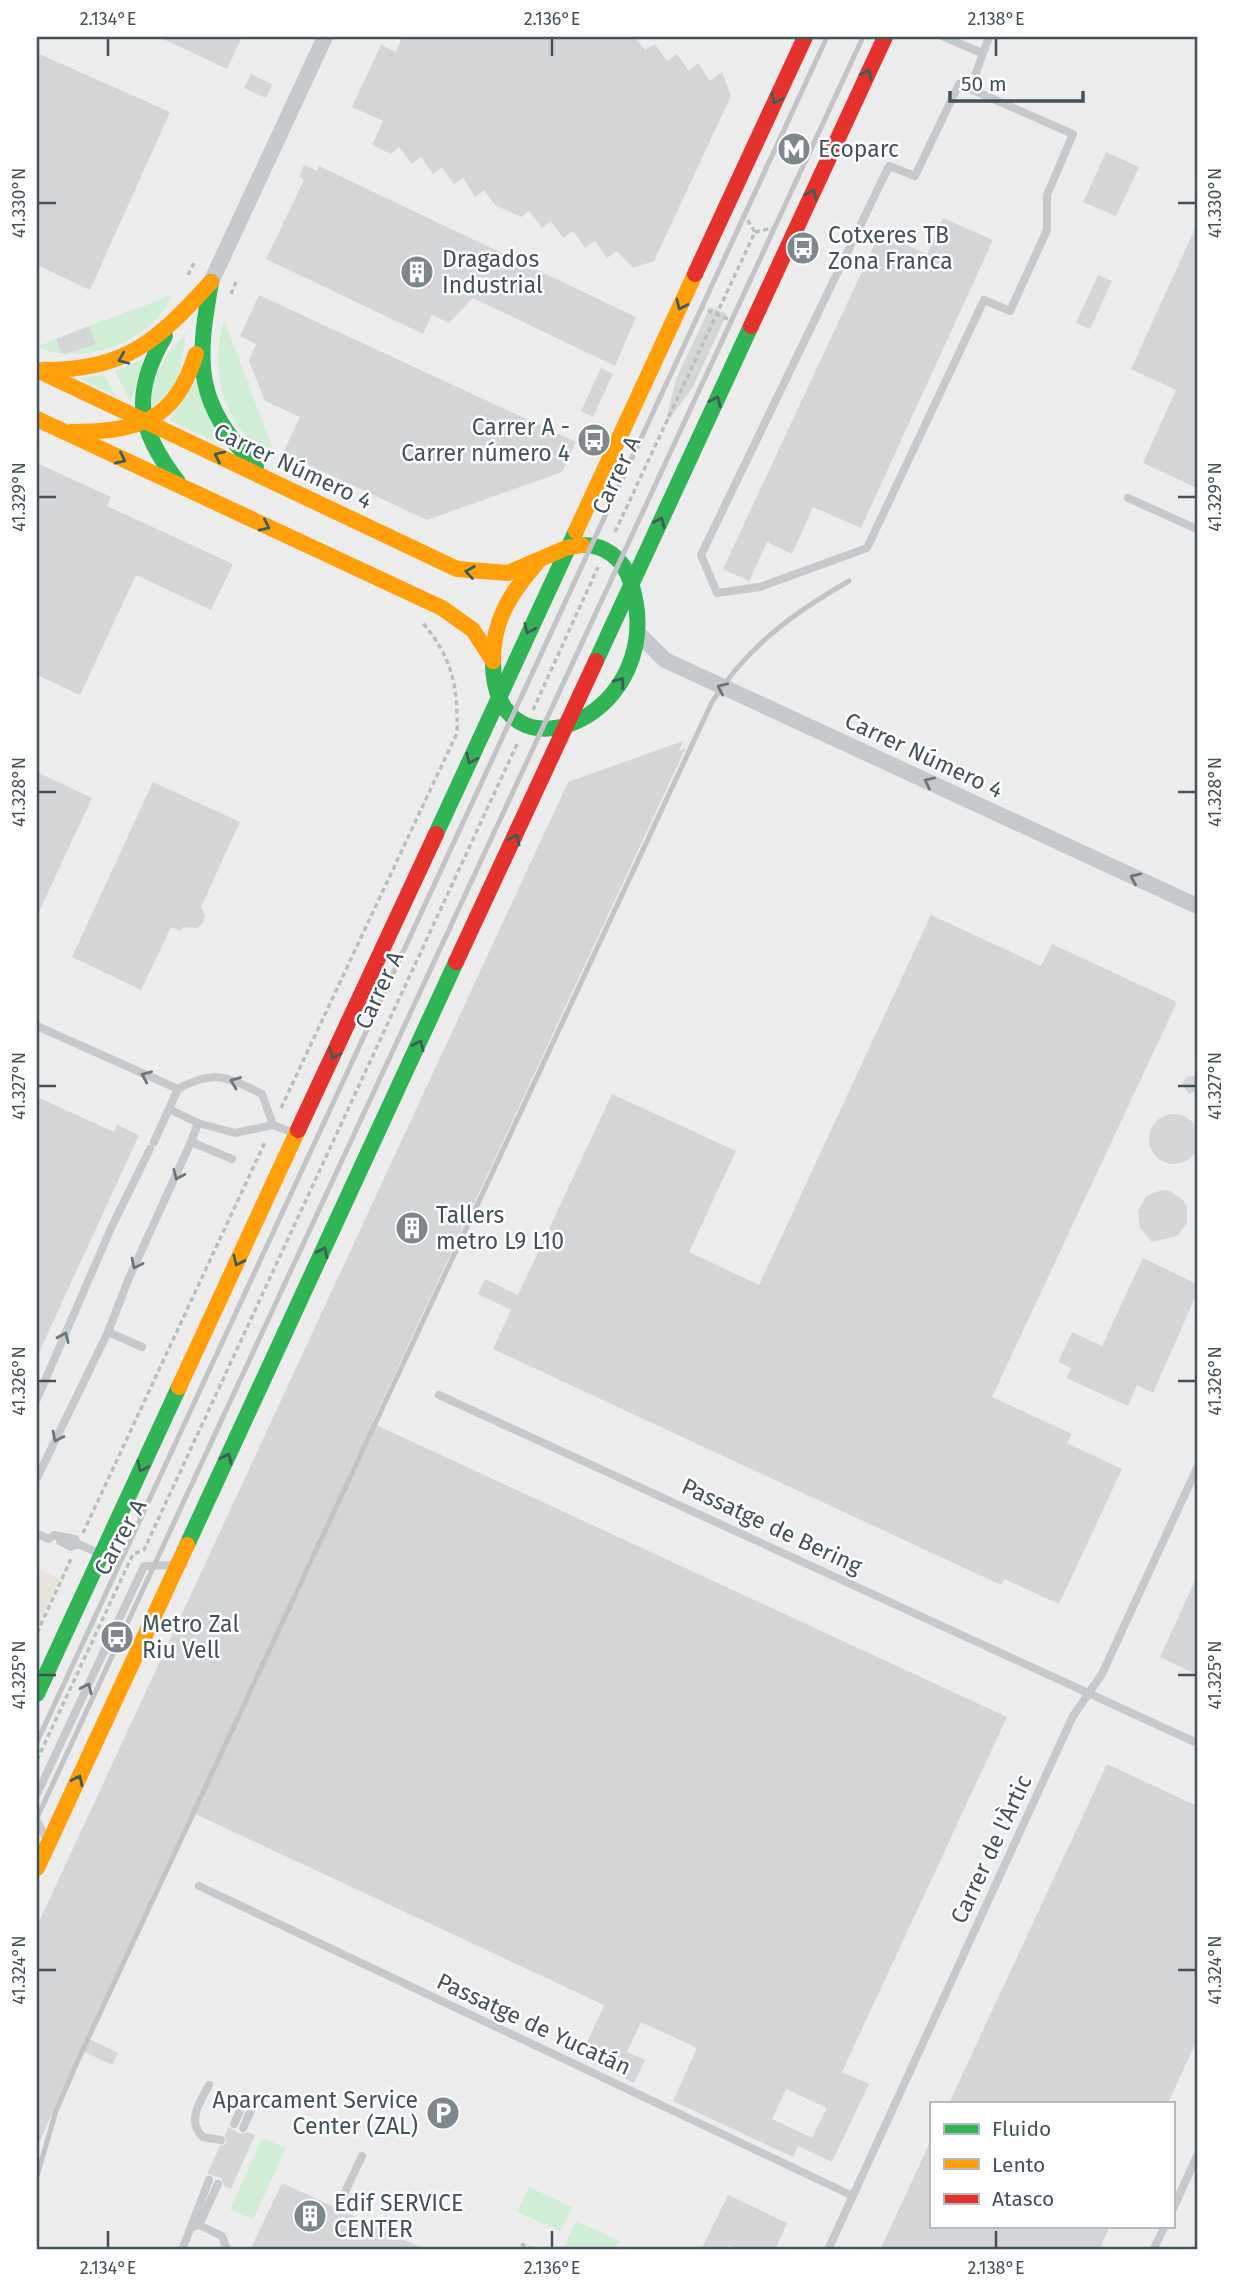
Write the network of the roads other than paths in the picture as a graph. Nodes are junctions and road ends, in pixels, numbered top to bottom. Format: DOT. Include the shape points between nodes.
graph roads {
  1 [pos="325,37"];
  2 [pos="805,37"];
  3 [pos="885,37"];
  4 [pos="944,37"];
  5 [pos="989,37"];
  6 [pos="982,53"];
  7 [pos="970,89"];
  8 [pos="211,282"];
  9 [pos="170,327"];
  10 [pos="199,341"];
  11 [pos="37,370"];
  12 [pos="37,419"];
  13 [pos="145,422"];
  14 [pos="65,432"];
  15 [pos="266,478"];
  16 [pos="181,487"];
  17 [pos="1128,498"];
  18 [pos="1197,529"];
  19 [pos="570,546"];
  20 [pos="536,564"];
  21 [pos="632,582"];
  22 [pos="639,634"];
  23 [pos="493,661"];
  24 [pos="498,697"];
  25 [pos="568,724"];
  26 [pos="1197,906"];
  27 [pos="37,1026"];
  28 [pos="178,1090"];
  29 [pos="171,1110"];
  30 [pos="198,1123"];
  31 [pos="273,1125"];
  32 [pos="297,1135"];
  33 [pos="191,1142"];
  34 [pos="232,1159"];
  35 [pos="108,1332"];
  36 [pos="142,1348"];
  37 [pos="439,1395"];
  38 [pos="37,1399"];
  39 [pos="1197,1468"];
  40 [pos="37,1478"];
  41 [pos="37,1534"];
  42 [pos="101,1555"];
  43 [pos="178,1564"];
  44 [pos="1089,1693"];
  45 [pos="37,1694"];
  46 [pos="1197,1743"];
  47 [pos="37,1794"];
  48 [pos="37,1821"];
  49 [pos="49,1842"];
  50 [pos="37,1868"];
  51 [pos="199,1886"];
  52 [pos="208,2085"];
  53 [pos="249,2104"];
  54 [pos="239,2126"];
  55 [pos="221,2140"];
  56 [pos="1197,2156"];
  57 [pos="362,2157"];
  58 [pos="209,2180"];
  59 [pos="218,2184"];
  60 [pos="853,2196"];
  61 [pos="1174,2206"];
  62 [pos="338,2207"];
  63 [pos="196,2226"];
  64 [pos="1164,2228"];
  65 [pos="830,2249"];
  66 [pos="182,2250"];
  67 [pos="227,2250"];
  68 [pos="1153,2250"];
  1 -- 8 [label="street"];
  2 -- 19 [label="main road, Carrer A, one-way"];
  21 -- 3 [label="main road, one-way"];
  4 -- 6 [label="lane"];
  5 -- 6 [label="lane"];
  6 -- 7 [label="lane"];
  7 -- 7 [label="lane" via="959,84 915,176 889,166 701,555 717,593 760,587 867,548 984,300 1010,311 1047,230 1047,195 1073,134"];
  8 -- 9 [label="main road"];
  8 -- 10 [label="main road"];
  9 -- 11 [label="main road, one-way" via="122,361 83,370"];
  9 -- 13 [label="main road" via="145,375"];
  10 -- 13 [label="main road" via="182,396"];
  10 -- 15 [label="main road" via="206,394 221,429"];
  11 -- 13 [label="main road, Carrer Número 4"];
  12 -- 14 [label="main road"];
  13 -- 14 [label="main road" via="123,430"];
  15 -- 13 [label="main road, Carrer Número 4, one-way"];
  13 -- 16 [label="main road" via="157,457"];
  14 -- 16 [label="main road, one-way"];
  20 -- 15 [label="main road, Carrer Número 4, one-way" via="495,574 457,569"];
  16 -- 23 [label="main road, one-way" via="442,608 479,635"];
  17 -- 18 [label="lane"];
  19 -- 20 [label="main road"];
  19 -- 21 [label="main road" via="584,544 606,550 625,565"];
  19 -- 24 [label="main road, Carrer A, one-way"];
  20 -- 23 [label="main road" via="506,601 494,638"];
  21 -- 22 [label="main road"];
  21 -- 25 [label="main road"];
  25 -- 22 [label="main road, one-way" via="594,709 622,680 632,665"];
  26 -- 22 [label="street, Carrer Número 4, one-way" via="687,671 657,655"];
  23 -- 24 [label="main road"];
  24 -- 25 [label="main road" via="526,726 550,729"];
  24 -- 32 [label="main road, Carrer A, one-way"];
  43 -- 25 [label="main road, one-way"];
  28 -- 27 [label="lane, one-way"];
  28 -- 29 [label="lane"];
  31 -- 28 [label="lane, one-way" via="262,1094 231,1079 200,1076"];
  29 -- 30 [label="lane"];
  38 -- 29 [label="lane, one-way" via="112,1226"];
  30 -- 31 [label="lane" via="235,1133"];
  30 -- 33 [label="lane"];
  31 -- 32 [label="lane"];
  32 -- 42 [label="main road, Carrer A, one-way"];
  33 -- 34 [label="lane"];
  33 -- 35 [label="lane, one-way"];
  35 -- 36 [label="lane"];
  35 -- 40 [label="lane, one-way"];
  37 -- 44 [label="lane, Passatge de Bering"];
  39 -- 44 [label="lane, Carrer de l'Àrtic"];
  41 -- 42 [label="lane" via="49,1539 56,1536"];
  42 -- 45 [label="main road, Carrer A"];
  47 -- 43 [label="lane, one-way" via="144,1566"];
  49 -- 43 [label="main road, one-way"];
  44 -- 46 [label="lane, Passatge de Bering"];
  44 -- 60 [label="lane, Carrer de l'Àrtic" via="1073,1716"];
  48 -- 49 [label="lane"];
  49 -- 50 [label="main road"];
  51 -- 60 [label="lane, Passatge de Yucatán"];
  52 -- 55 [label="lane" via="195,2112 195,2126 202,2137"];
  53 -- 54 [label="lane"];
  56 -- 61 [label="lane"];
  57 -- 62 [label="lane"];
  58 -- 63 [label="lane" via="195,2209"];
  59 -- 63 [label="lane"];
  60 -- 65 [label="lane, Carrer de l'Àrtic"];
  63 -- 66 [label="lane"];
  63 -- 67 [label="lane" via="222,2236"];
  64 -- 68 [label="lane"];
}
